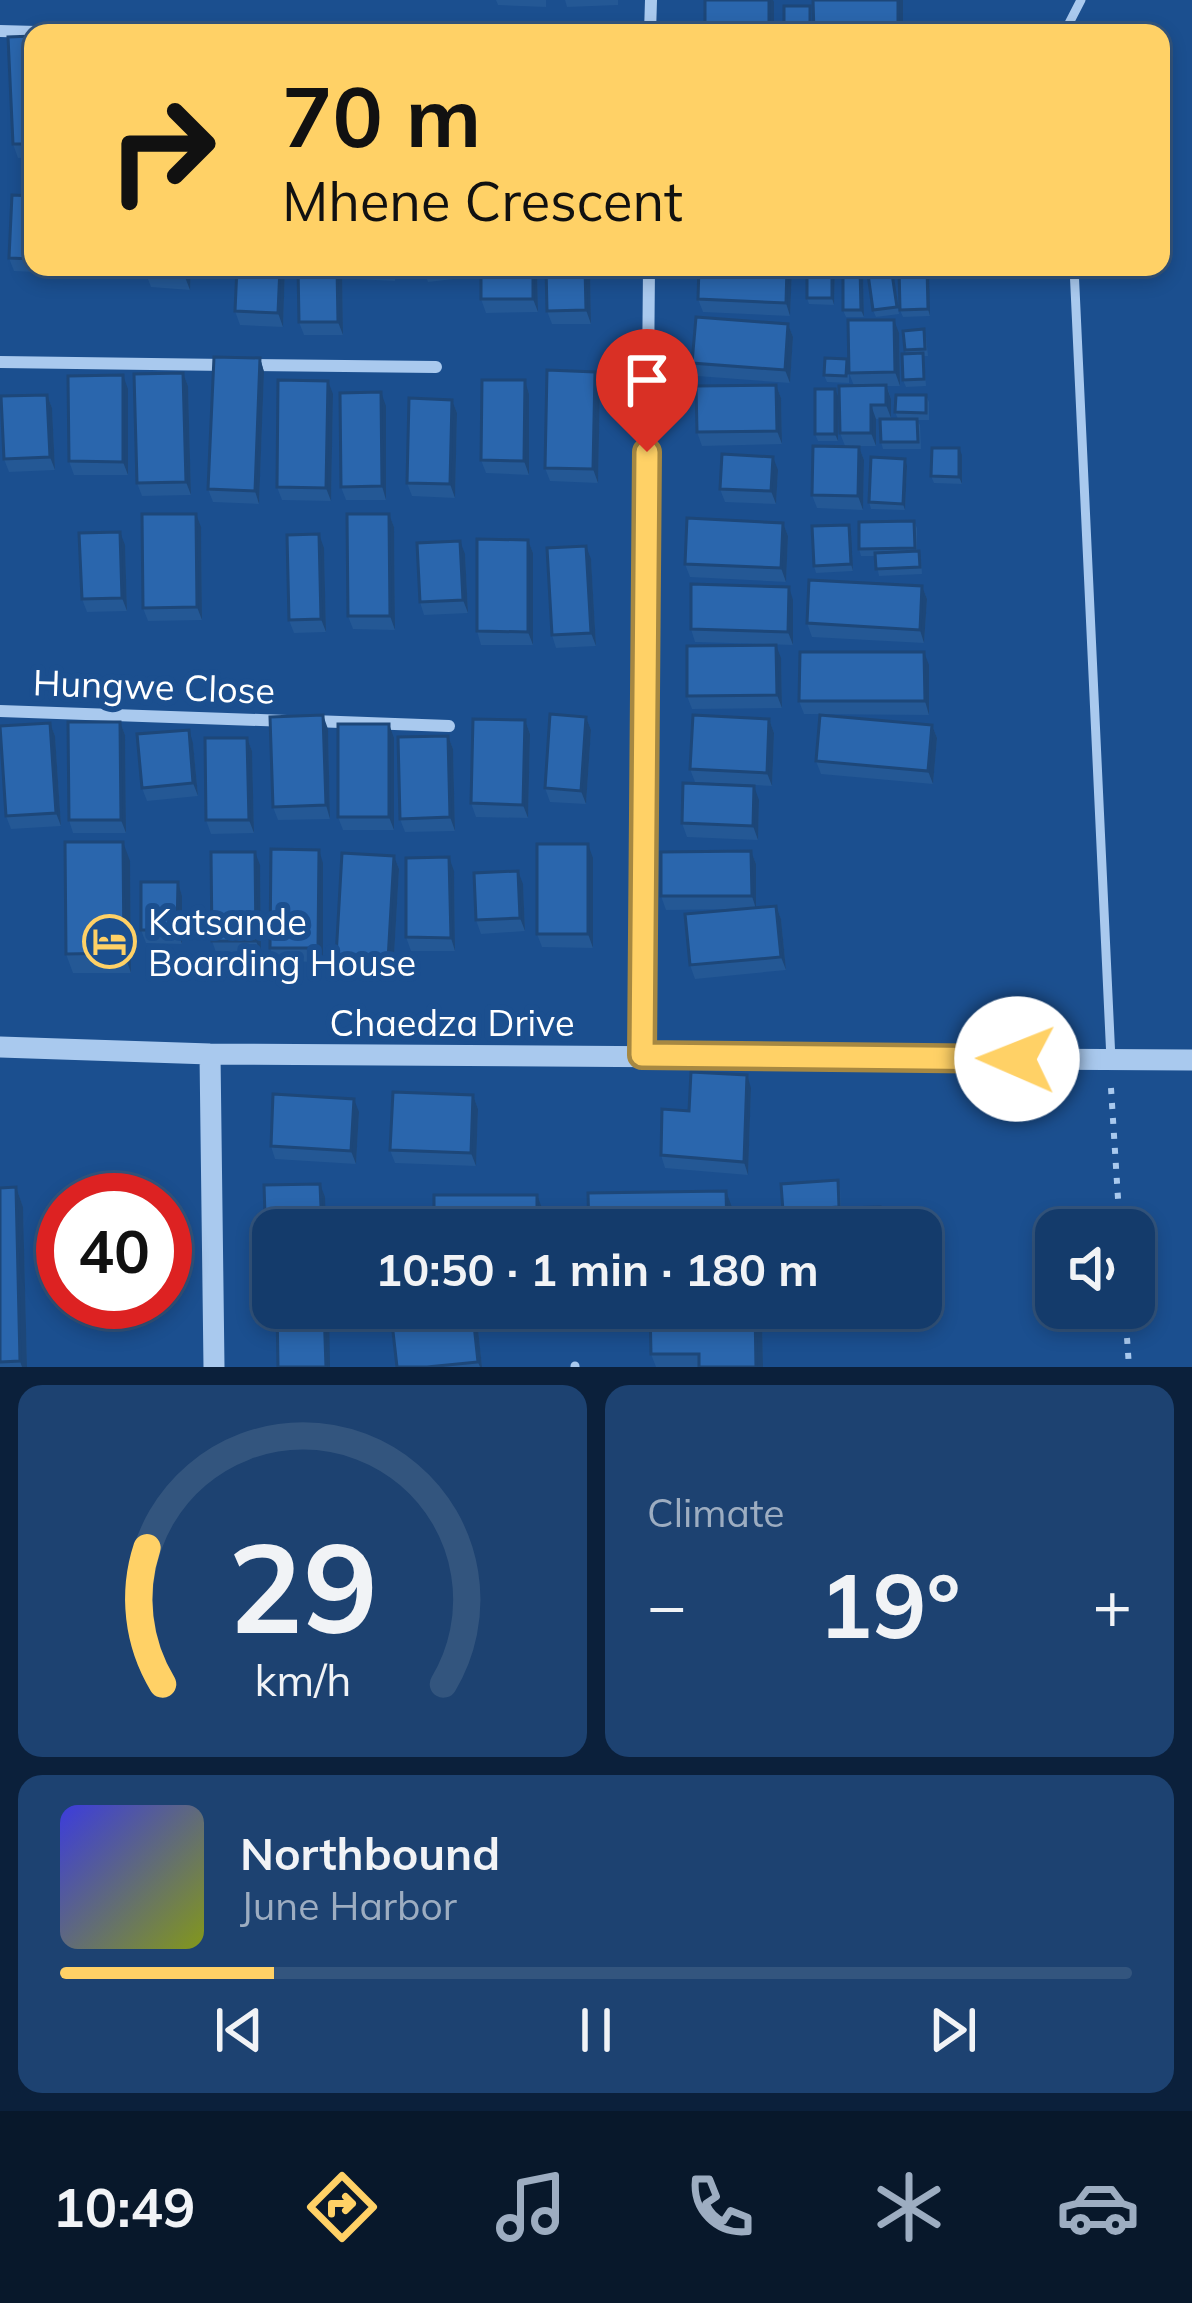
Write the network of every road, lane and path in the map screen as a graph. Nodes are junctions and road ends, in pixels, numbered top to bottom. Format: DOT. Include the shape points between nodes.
graph roads {
  1 [pos="649,276"];
  2 [pos="1074,276"];
  3 [pos="0,362"];
  4 [pos="436,367"];
  5 [pos="0,711"];
  6 [pos="449,726"];
  7 [pos="0,1046"];
  8 [pos="210,1054"];
  9 [pos="642,1055"];
  10 [pos="1111,1060"];
  11 [pos="1192,1060"];
  12 [pos="1119,1209"];
  13 [pos="1127,1329"];
  14 [pos="214,1367"];
  15 [pos="1130,1367"];
  1 -- 9 [label="street"];
  2 -- 10 [label="lane"];
  3 -- 4 [label="street"];
  5 -- 6 [label="street, Hungwe Close"];
  7 -- 8 [label="street, Chaedza Drive"];
  8 -- 9 [label="street, Chaedza Drive"];
  8 -- 14 [label="street"];
  9 -- 10 [label="street, Chaedza Drive"];
  10 -- 11 [label="street, Chaedza Drive"];
  10 -- 12 [label="path"];
  13 -- 15 [label="path"];
}
